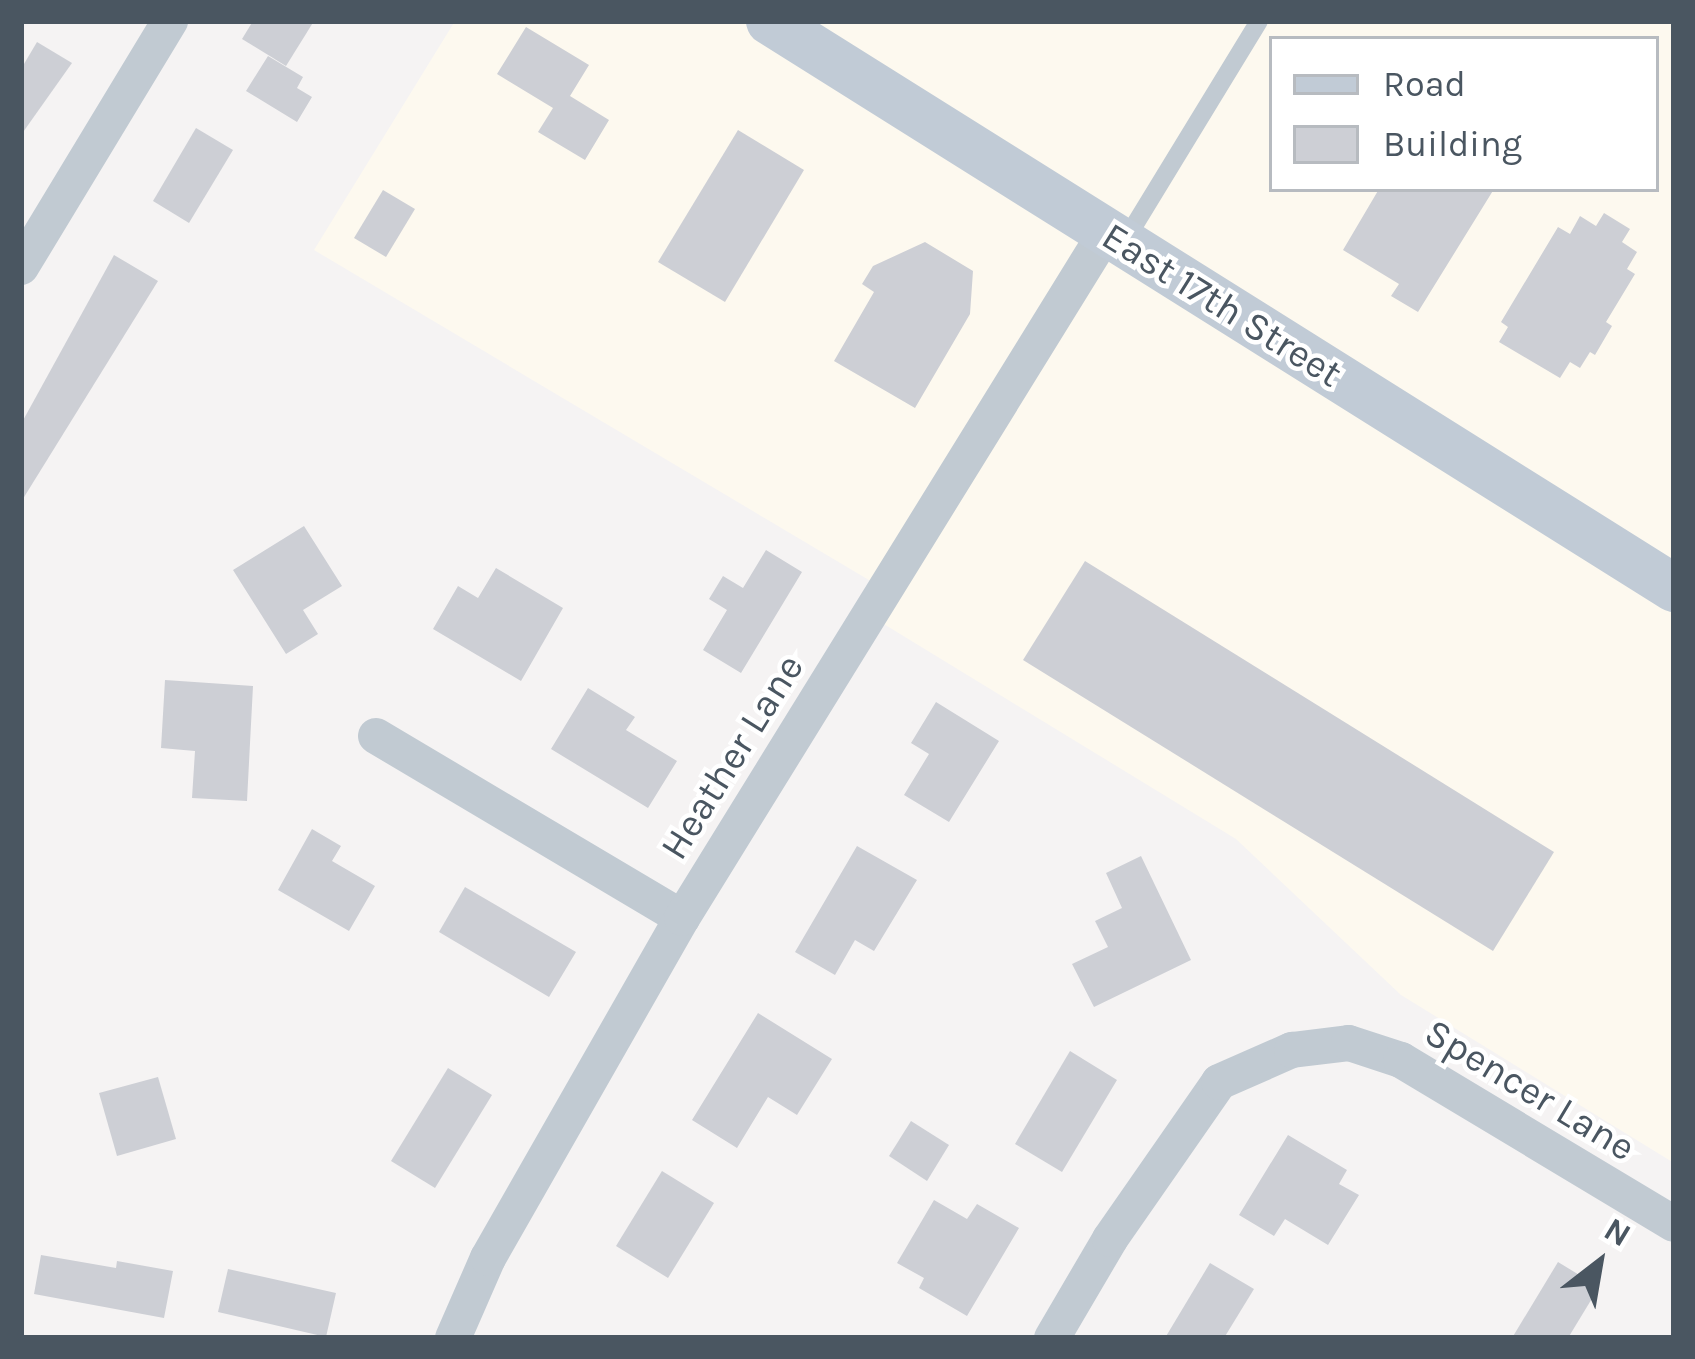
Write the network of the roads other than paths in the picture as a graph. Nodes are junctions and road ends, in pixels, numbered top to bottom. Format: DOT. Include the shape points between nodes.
graph roads {
  1 [pos="170,21"];
  2 [pos="770,21"];
  3 [pos="1259,21"];
  4 [pos="1115,238"];
  5 [pos="27,245"];
  6 [pos="1674,588"];
  7 [pos="376,736"];
  8 [pos="682,918"];
  9 [pos="1674,1224"];
  10 [pos="453,1338"];
  11 [pos="1052,1338"];
  1 -- 5 [label="street"];
  2 -- 4 [label="main road, East 17th Street"];
  3 -- 4 [label="lane"];
  4 -- 6 [label="main road, East 17th Street"];
  4 -- 8 [label="street, Heather Lane"];
  7 -- 8 [label="street"];
  8 -- 10 [label="street, Heather Lane" via="488,1258"];
  9 -- 11 [label="street, Spencer Lane" via="1401,1060 1349,1043 1292,1050 1219,1082"];
}
